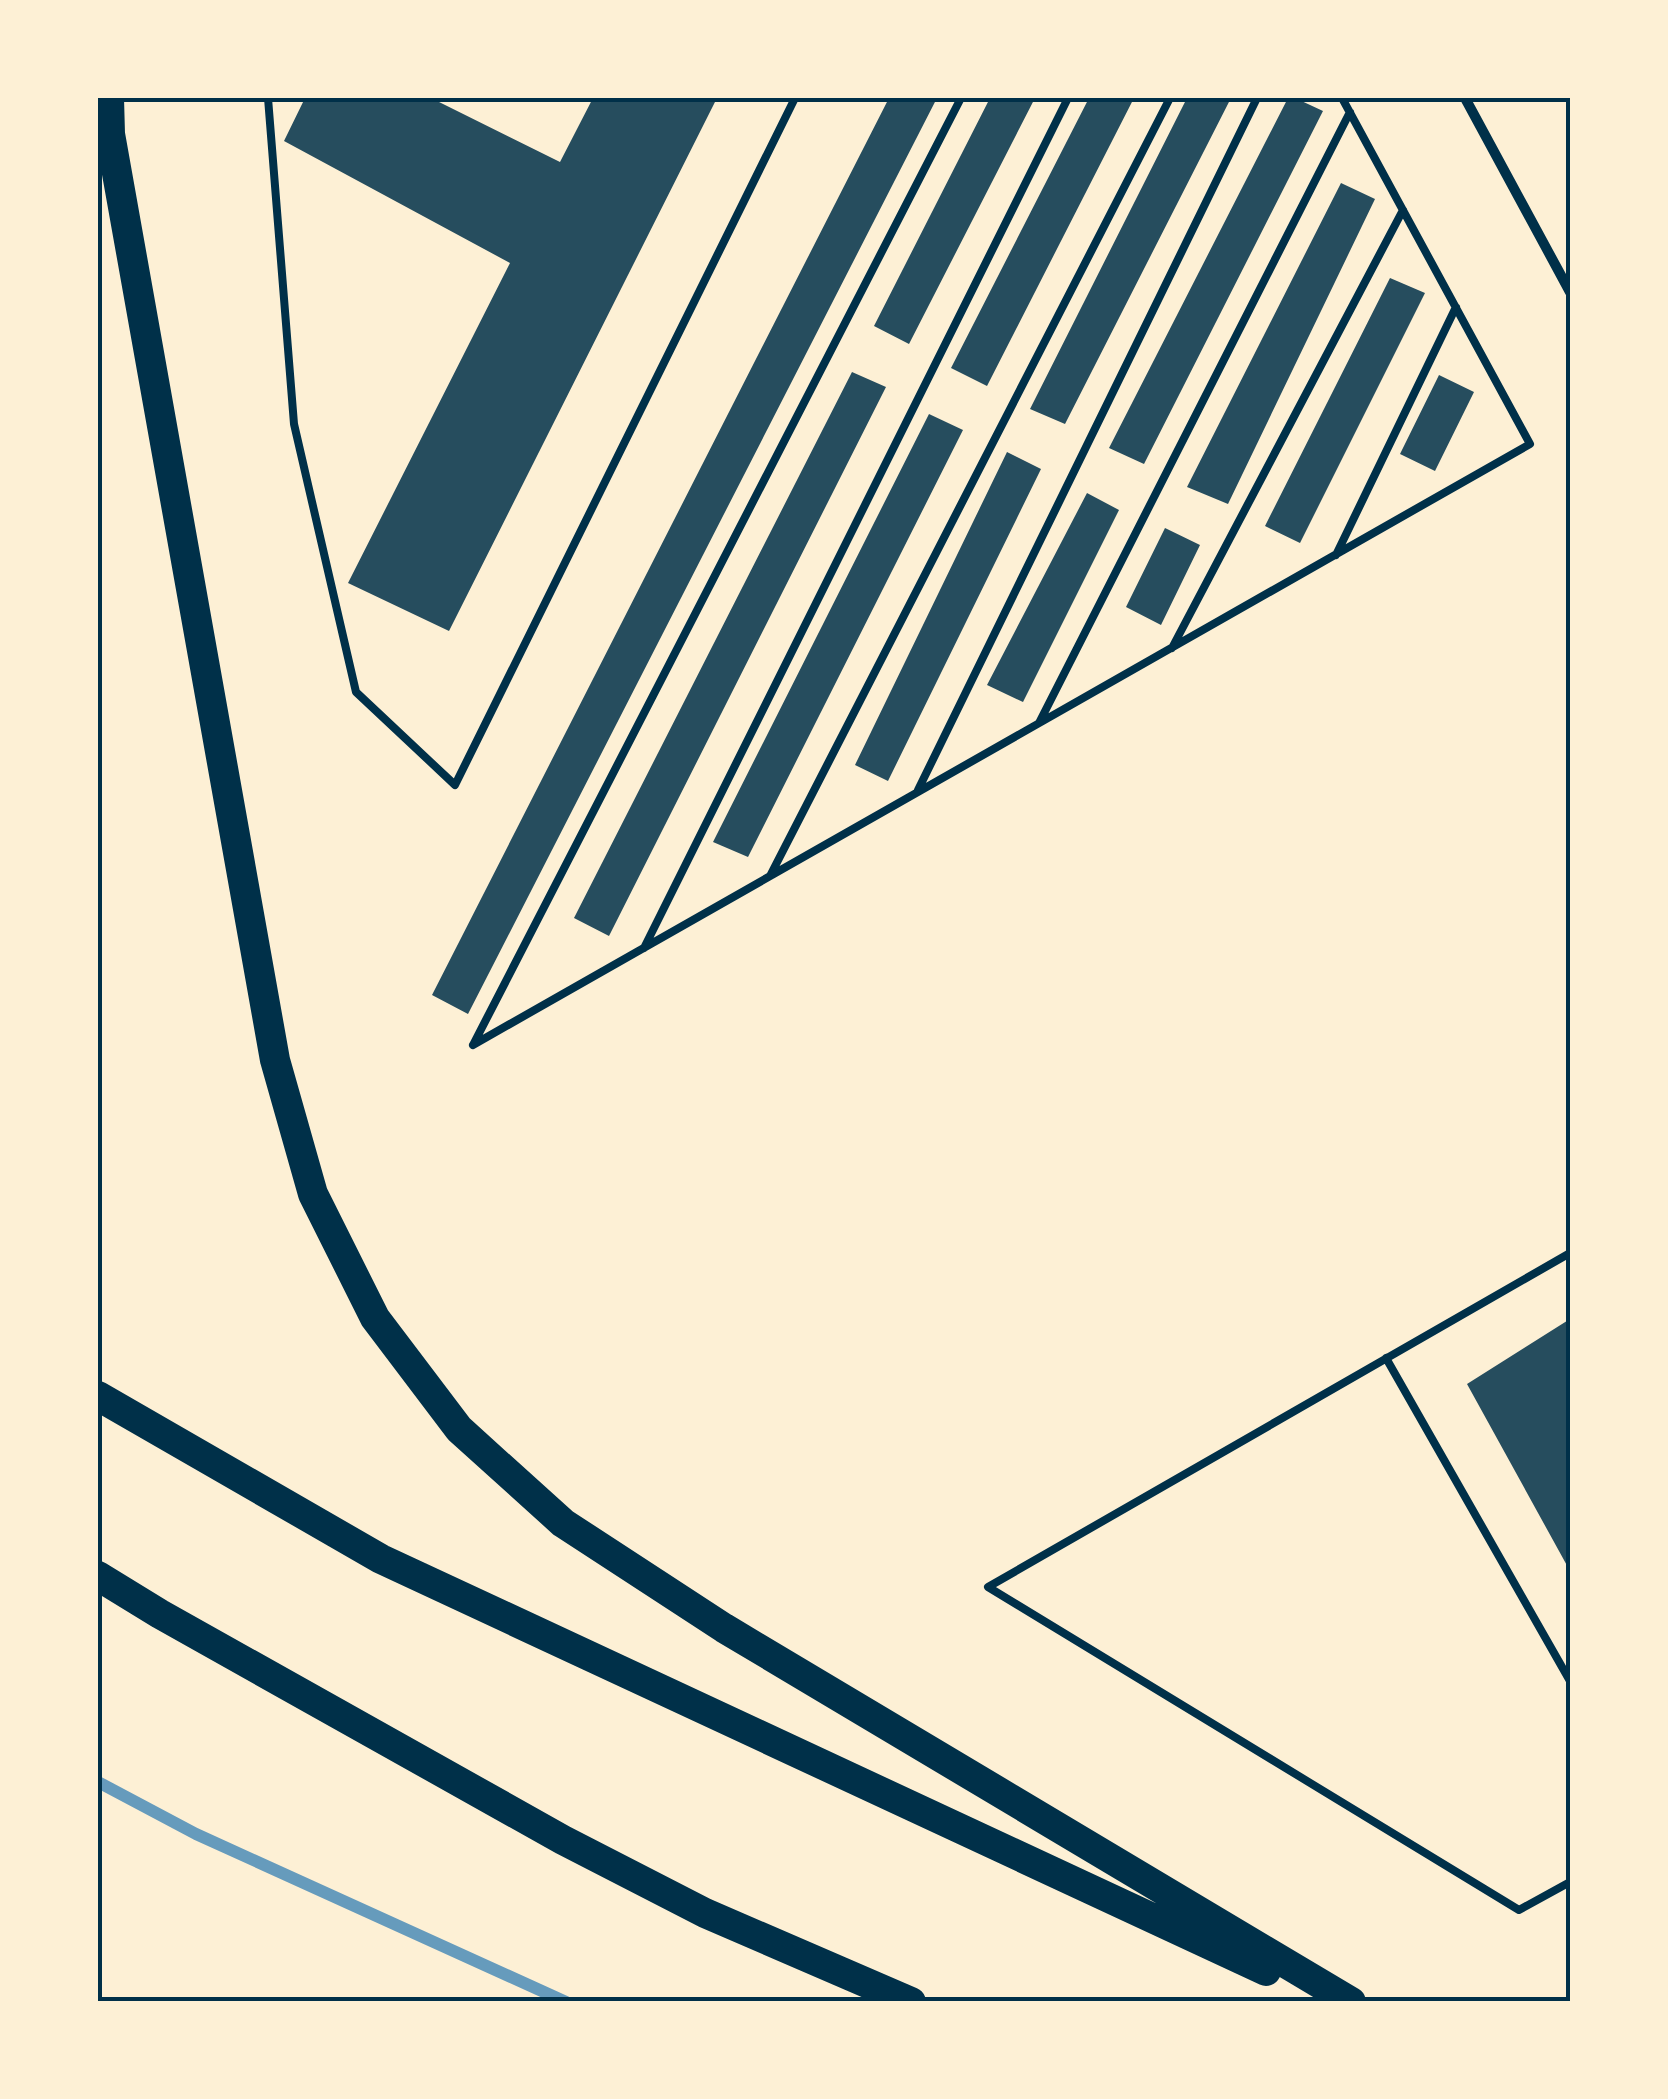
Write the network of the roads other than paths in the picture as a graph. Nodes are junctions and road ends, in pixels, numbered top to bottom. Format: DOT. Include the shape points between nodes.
graph roads {
  1 [pos="108,98"];
  2 [pos="268,98"];
  3 [pos="795,98"];
  4 [pos="961,98"];
  5 [pos="1068,98"];
  6 [pos="1170,98"];
  7 [pos="1257,98"];
  8 [pos="1342,98"];
  9 [pos="1465,98"];
  10 [pos="1350,112"];
  11 [pos="1403,210"];
  12 [pos="1566,273"];
  13 [pos="1570,292"];
  14 [pos="1456,307"];
  15 [pos="1336,555"];
  16 [pos="1172,648"];
  17 [pos="1039,723"];
  18 [pos="917,793"];
  19 [pos="770,876"];
  20 [pos="644,948"];
  21 [pos="1570,1253"];
  22 [pos="1386,1358"];
  23 [pos="98,1396"];
  24 [pos="98,1576"];
  25 [pos="98,1586"];
  26 [pos="160,1614"];
  27 [pos="1570,1680"];
  28 [pos="1570,1882"];
  29 [pos="911,2002"];
  30 [pos="1332,2002"];
  31 [pos="1351,2002"];
  1 -- 31 [label="highway" via="275,1060 313,1194 375,1318 459,1429 563,1523 724,1628"];
  2 -- 3 [label="lane" via="294,424 356,692 455,785"];
  4 -- 20 [label="lane" via="472,1046"];
  5 -- 20 [label="lane"];
  6 -- 19 [label="lane"];
  7 -- 18 [label="lane"];
  8 -- 10 [label="lane"];
  9 -- 12 [label="street"];
  10 -- 11 [label="lane"];
  10 -- 17 [label="lane"];
  11 -- 14 [label="lane"];
  11 -- 16 [label="lane"];
  12 -- 13 [label="street"];
  14 -- 15 [label="lane"];
  14 -- 15 [label="lane" via="1530,444"];
  15 -- 16 [label="lane"];
  16 -- 17 [label="lane"];
  17 -- 18 [label="lane"];
  18 -- 19 [label="lane"];
  19 -- 20 [label="lane"];
  21 -- 22 [label="lane"];
  22 -- 27 [label="lane"];
  22 -- 28 [label="lane" via="988,1588 1519,1910"];
  23 -- 30 [label="highway" via="381,1559"];
  24 -- 26 [label="highway"];
  25 -- 26 [label="highway"];
  26 -- 29 [label="highway" via="704,1913"];
}
